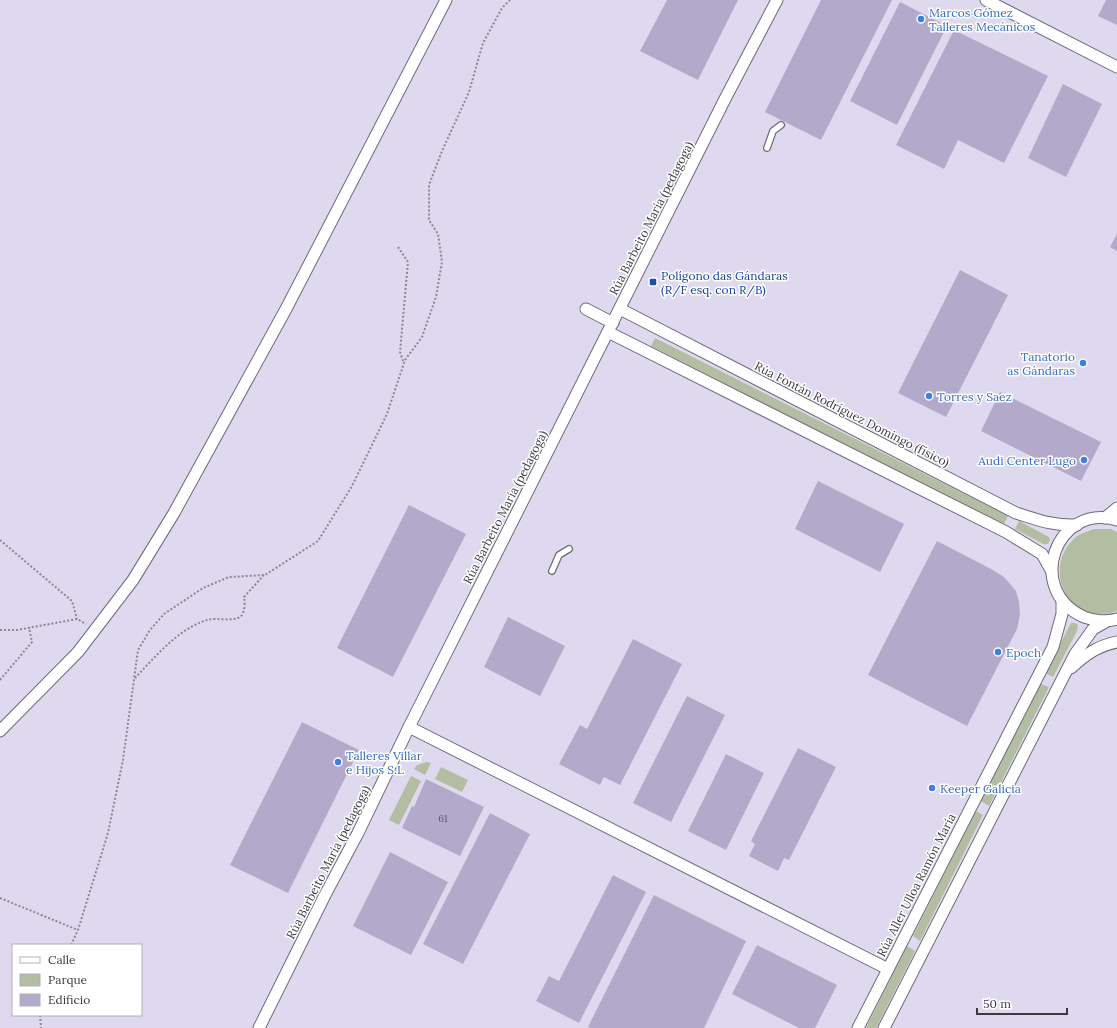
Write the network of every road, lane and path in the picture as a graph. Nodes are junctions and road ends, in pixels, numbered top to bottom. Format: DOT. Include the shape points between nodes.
graph roads {
  1 [pos="446,0"];
  2 [pos="510,0"];
  3 [pos="777,0"];
  4 [pos="986,0"];
  5 [pos="1117,67"];
  6 [pos="781,125"];
  7 [pos="767,148"];
  8 [pos="398,247"];
  9 [pos="586,309"];
  10 [pos="620,309"];
  11 [pos="610,327"];
  12 [pos="404,362"];
  13 [pos="1117,508"];
  14 [pos="1105,518"];
  15 [pos="1117,520"];
  16 [pos="1077,525"];
  17 [pos="0,540"];
  18 [pos="569,549"];
  19 [pos="1051,570"];
  20 [pos="552,571"];
  21 [pos="265,575"];
  22 [pos="1062,601"];
  23 [pos="77,619"];
  24 [pos="1114,620"];
  25 [pos="29,627"];
  26 [pos="96,629"];
  27 [pos="0,630"];
  28 [pos="1117,642"];
  29 [pos="1066,672"];
  30 [pos="134,679"];
  31 [pos="0,680"];
  32 [pos="409,727"];
  33 [pos="0,731"];
  34 [pos="0,898"];
  35 [pos="78,930"];
  36 [pos="71,944"];
  37 [pos="888,970"];
  38 [pos="40,1016"];
  39 [pos="41,1028"];
  40 [pos="259,1028"];
  41 [pos="858,1028"];
  42 [pos="884,1028"];
  1 -- 26 [label="street" via="286,309 174,513 133,580"];
  2 -- 12 [label="path" via="502,8 483,43 469,92 429,185 429,220 438,234 442,262 436,297 422,337"];
  3 -- 10 [label="street, Rúa Barbeito María (pedagoga)"];
  4 -- 5 [label="street"];
  6 -- 7 [label="lane" via="773,131"];
  8 -- 12 [label="path" via="408,262 400,352"];
  9 -- 11 [label="street"];
  10 -- 11 [label="street, Rúa Barbeito María (pedagoga)"];
  10 -- 16 [label="street, Rúa Fontán Rodríguez Domingo (físico)" via="1016,513 1049,524"];
  11 -- 19 [label="street" via="1006,532 1042,554"];
  11 -- 32 [label="street, Rúa Barbeito María (pedagoga)"];
  12 -- 21 [label="path" via="387,414 352,486 318,541"];
  13 -- 14 [label="street"];
  14 -- 15 [label="street"];
  14 -- 16 [label="street" via="1090,519"];
  16 -- 19 [label="street" via="1061,539 1052,559"];
  17 -- 23 [label="path" via="72,601"];
  18 -- 20 [label="lane" via="560,555"];
  19 -- 22 [label="street" via="1054,586"];
  21 -- 30 [label="path" via="244,597 245,607 242,615 234,620 206,620 182,632"];
  21 -- 30 [label="path" via="229,577 203,588 164,614 138,650"];
  22 -- 24 [label="street" via="1075,612 1090,619"];
  22 -- 37 [label="street, Rúa Aller Ulloa Ramón María" via="1062,614 1053,647"];
  23 -- 25 [label="path"];
  23 -- 26 [label="path"];
  24 -- 29 [label="street" via="1093,629 1084,639"];
  25 -- 27 [label="path"];
  25 -- 31 [label="path" via="32,642"];
  26 -- 33 [label="street" via="78,652"];
  28 -- 29 [label="street" via="1086,654"];
  29 -- 42 [label="street"];
  30 -- 35 [label="path" via="123,760 108,832"];
  32 -- 37 [label="street"];
  32 -- 40 [label="street, Rúa Barbeito María (pedagoga)"];
  34 -- 35 [label="path"];
  35 -- 36 [label="path"];
  37 -- 41 [label="street, Rúa Aller Ulloa Ramón María"];
  38 -- 39 [label="path"];
}
